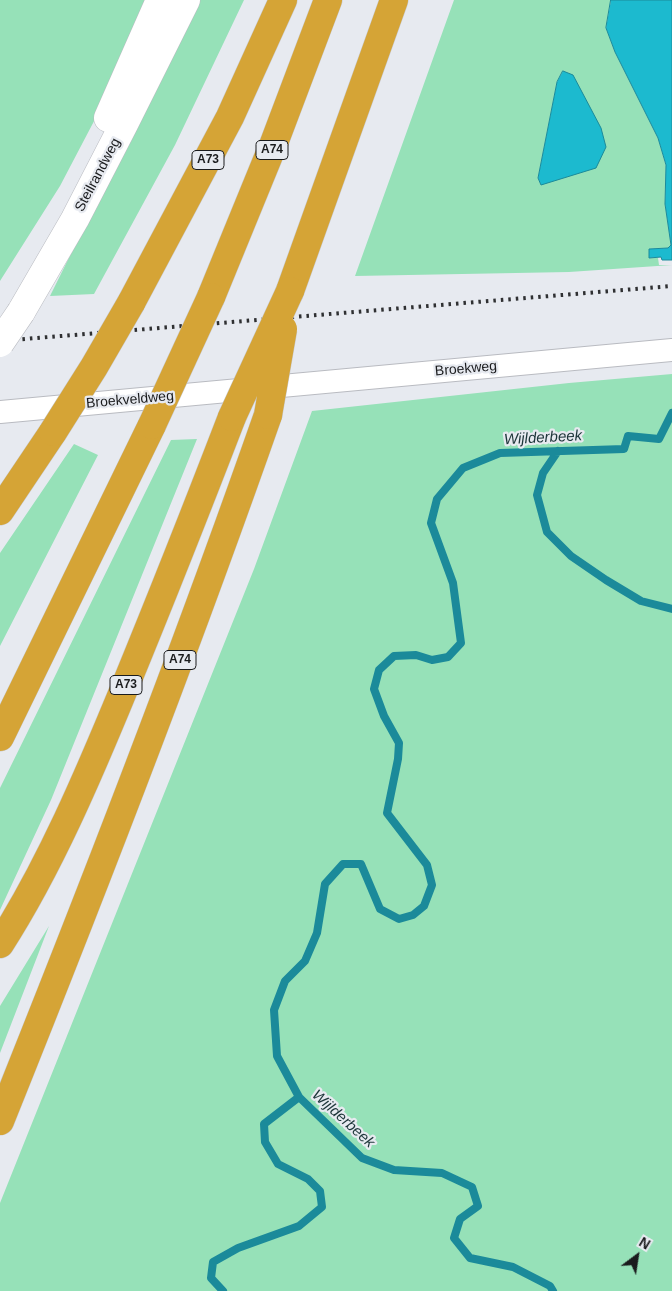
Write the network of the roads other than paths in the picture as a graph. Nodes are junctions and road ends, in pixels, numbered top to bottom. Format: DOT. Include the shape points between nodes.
graph roads {
  1 [pos="160,0"];
  2 [pos="186,0"];
  3 [pos="283,0"];
  4 [pos="328,0"];
  5 [pos="394,0"];
  6 [pos="290,291"];
  7 [pos="10,312"];
  8 [pos="0,343"];
  9 [pos="672,350"];
  10 [pos="261,387"];
  11 [pos="0,412"];
  12 [pos="0,511"];
  13 [pos="0,737"];
  14 [pos="0,944"];
  15 [pos="0,1120"];
  1 -- 7 [label="main road, Steilrandweg" via="109,116"];
  2 -- 7 [label="main road, Steilrandweg" via="75,219"];
  3 -- 12 [label="highway, A73, bridge" via="230,117 131,303 94,367"];
  4 -- 13 [label="highway, A74, bridge" via="211,297"];
  5 -- 6 [label="highway, A73"];
  6 -- 14 [label="highway, A73, bridge" via="232,417 102,742 59,836"];
  6 -- 15 [label="highway, A74, bridge" via="268,415 146,751"];
  7 -- 8 [label="main road, Steilrandweg, bridge"];
  9 -- 10 [label="street, Broekweg"];
  10 -- 11 [label="street, Broekveldweg"];
}
